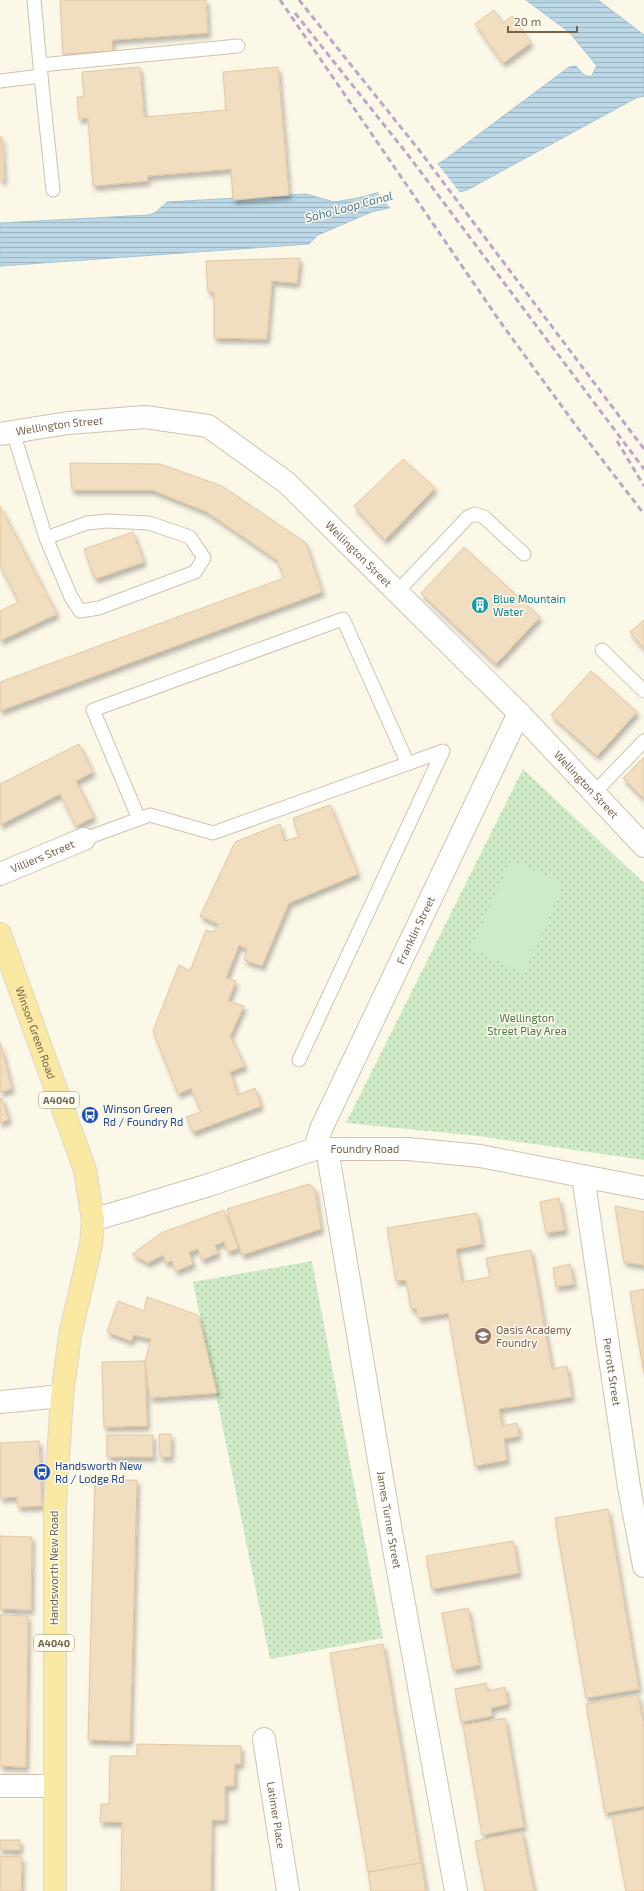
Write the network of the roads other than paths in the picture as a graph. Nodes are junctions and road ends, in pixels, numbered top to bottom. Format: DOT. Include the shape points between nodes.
graph roads {
  1 [pos="34,0"];
  2 [pos="238,46"];
  3 [pos="41,71"];
  4 [pos="0,81"];
  5 [pos="54,190"];
  6 [pos="7,433"];
  7 [pos="46,538"];
  8 [pos="524,554"];
  9 [pos="397,592"];
  10 [pos="602,650"];
  11 [pos="644,691"];
  12 [pos="519,713"];
  13 [pos="644,741"];
  14 [pos="408,764"];
  15 [pos="594,793"];
  16 [pos="138,819"];
  17 [pos="84,839"];
  18 [pos="644,846"];
  19 [pos="0,874"];
  20 [pos="0,934"];
  21 [pos="299,1060"];
  22 [pos="321,1149"];
  23 [pos="583,1176"];
  24 [pos="644,1188"];
  25 [pos="93,1220"];
  26 [pos="85,1272"];
  27 [pos="62,1396"];
  28 [pos="0,1402"];
  29 [pos="644,1566"];
  30 [pos="264,1739"];
  31 [pos="0,1786"];
  32 [pos="54,1786"];
  33 [pos="55,1891"];
  34 [pos="288,1891"];
  35 [pos="456,1891"];
  1 -- 3 [label="lane"];
  2 -- 3 [label="lane"];
  3 -- 4 [label="lane"];
  3 -- 5 [label="lane"];
  6 -- 7 [label="lane"];
  6 -- 9 [label="street, Wellington Street" via="68,423 145,417 208,426 287,483"];
  7 -- 7 [label="lane" via="87,523 149,523 190,537 204,558 195,572 99,608 80,611 71,597"];
  8 -- 9 [label="lane" via="484,517 475,514 468,517"];
  9 -- 12 [label="street, Wellington Street"];
  10 -- 11 [label="lane"];
  12 -- 15 [label="street, Wellington Street"];
  12 -- 22 [label="street, Franklin Street" via="321,1129"];
  13 -- 15 [label="lane"];
  14 -- 16 [label="lane" via="213,833 150,815"];
  14 -- 16 [label="lane" via="343,619 93,710"];
  14 -- 21 [label="lane" via="443,751"];
  15 -- 18 [label="street, Wellington Street"];
  16 -- 17 [label="lane"];
  17 -- 19 [label="street, Villiers Street"];
  20 -- 25 [label="main road, Winson Green Road / A4040" via="85,1170"];
  22 -- 23 [label="street, Foundry Road" via="408,1149 480,1156"];
  22 -- 25 [label="street, Foundry Road"];
  22 -- 35 [label="street, James Turner Street"];
  23 -- 24 [label="street, Foundry Road"];
  23 -- 29 [label="street, Perrott Street" via="629,1487"];
  25 -- 26 [label="main road, Winson Green Road / A4040"];
  26 -- 27 [label="main road, Handsworth New Road / A4040" via="70,1335"];
  27 -- 28 [label="street"];
  27 -- 32 [label="main road, Handsworth New Road / A4040" via="55,1505"];
  30 -- 34 [label="street, Latimer Place"];
  31 -- 32 [label="street"];
  32 -- 33 [label="main road, Handsworth New Road / A4040"];
}
